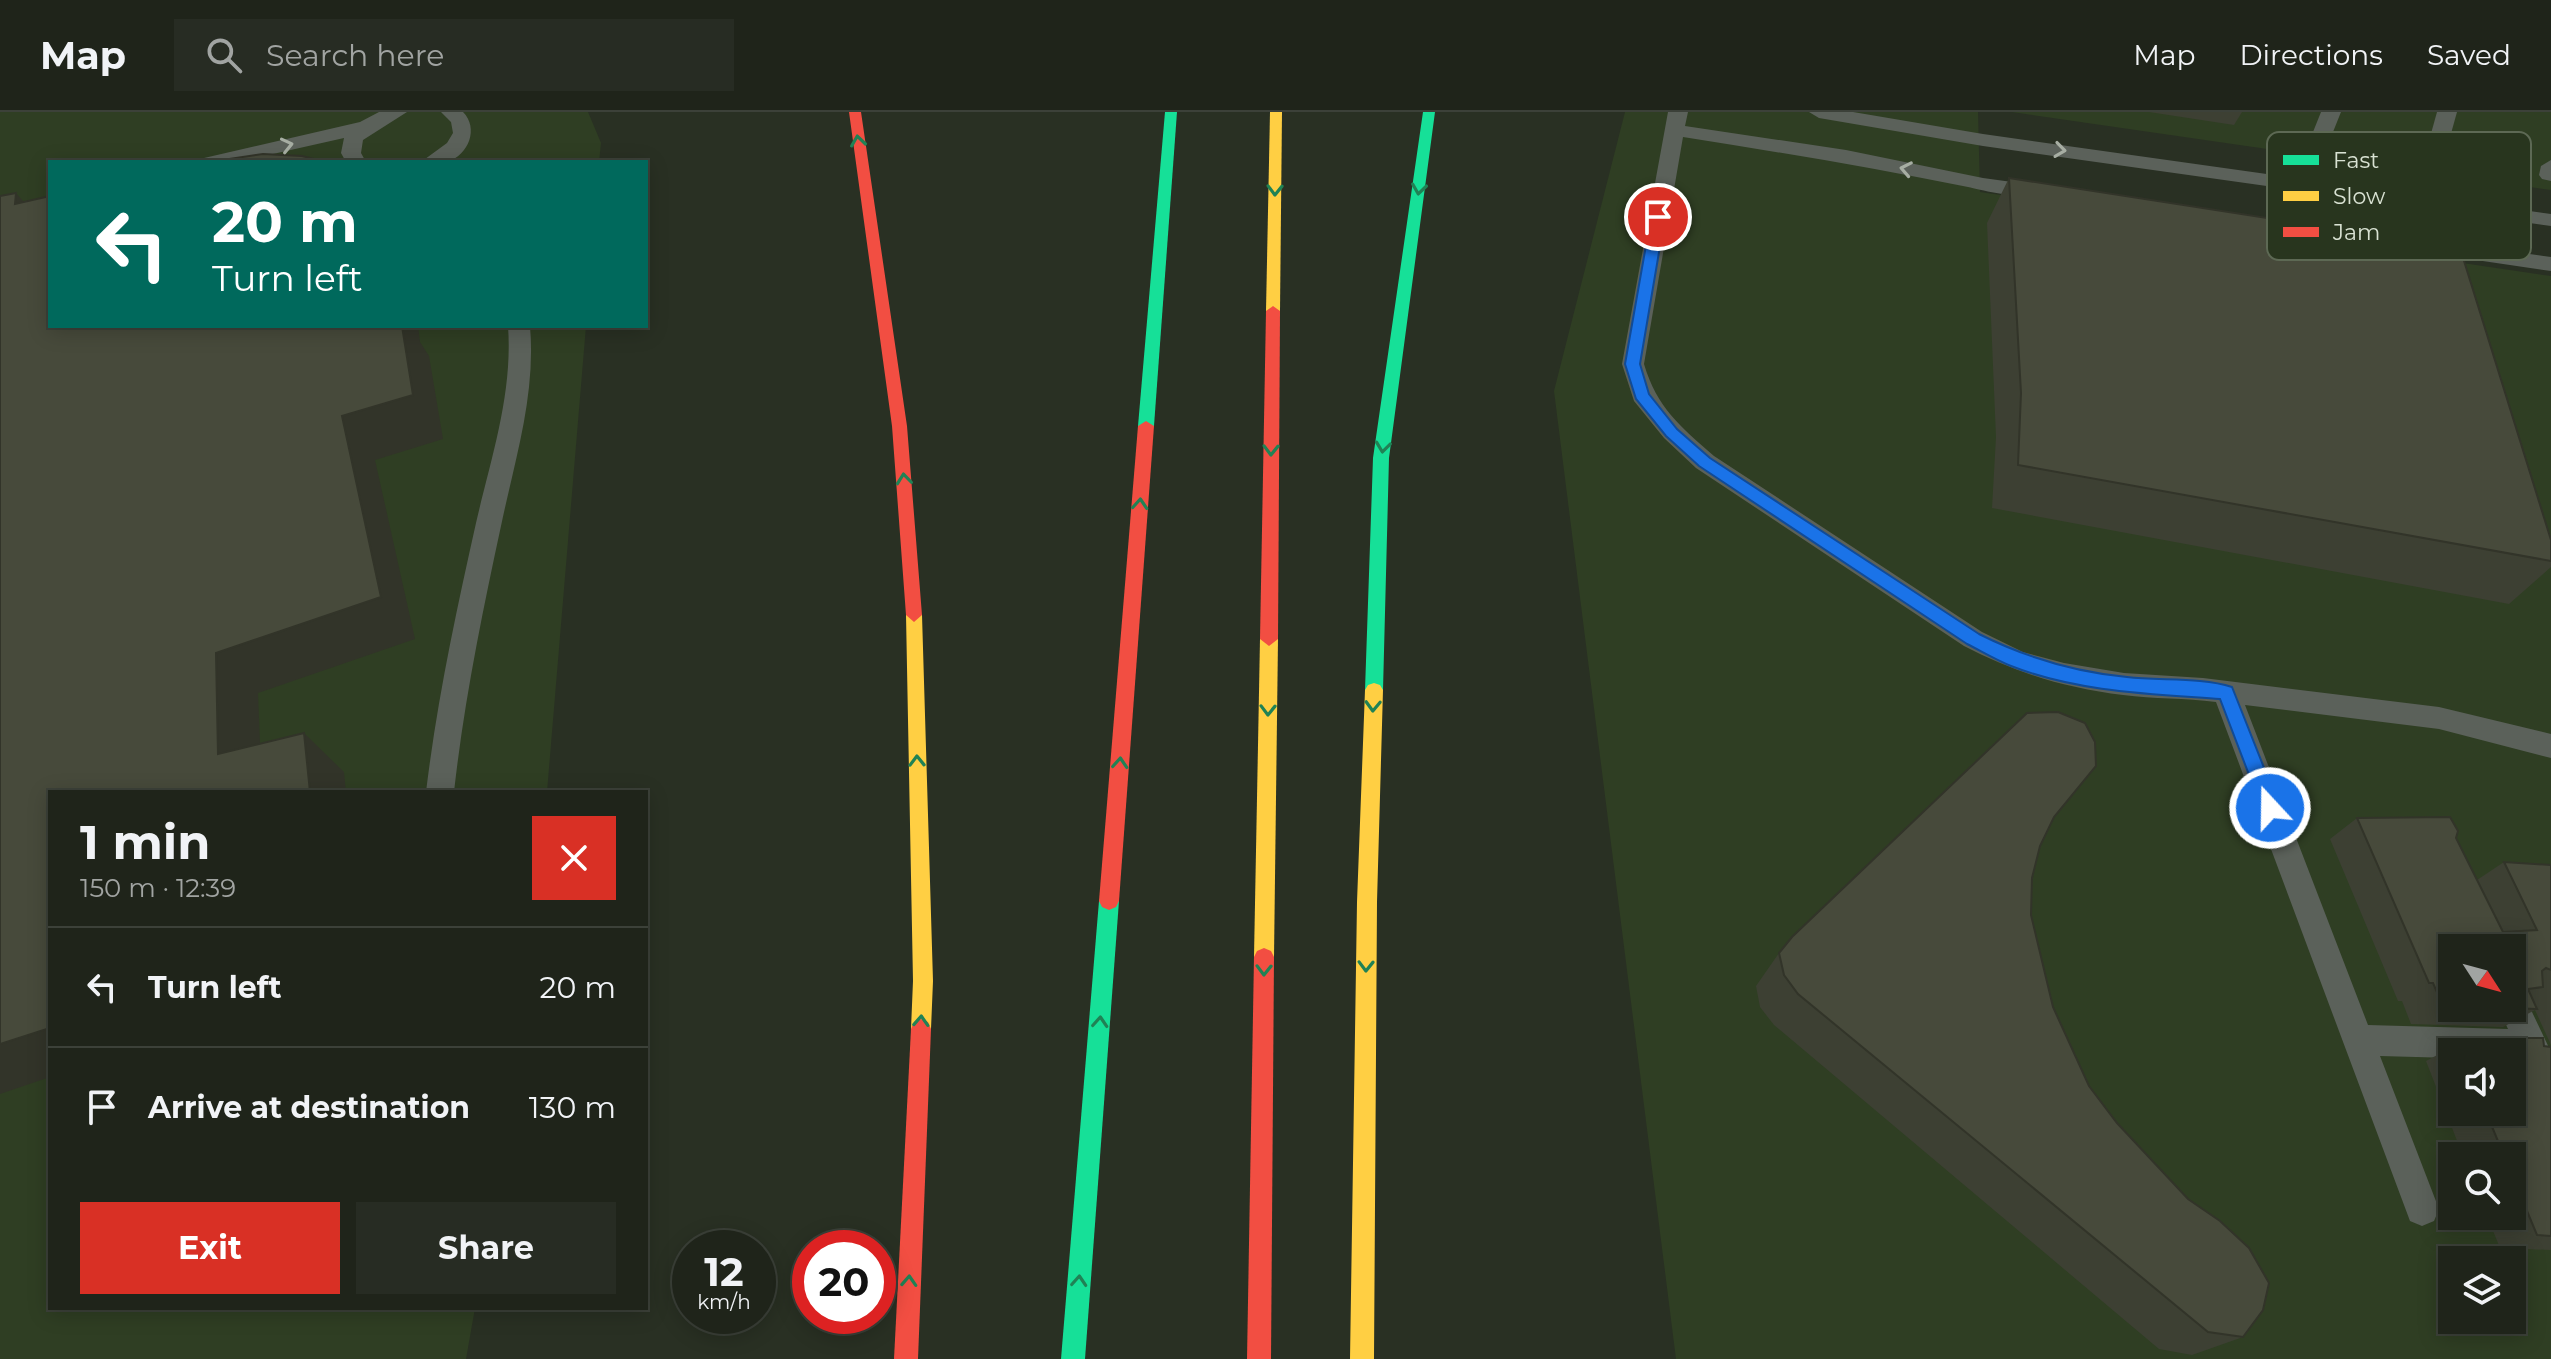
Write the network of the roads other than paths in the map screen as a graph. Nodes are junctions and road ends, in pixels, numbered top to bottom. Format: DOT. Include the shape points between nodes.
graph roads {
  1 [pos="451,112"];
  2 [pos="855,112"];
  3 [pos="1171,112"];
  4 [pos="1276,112"];
  5 [pos="1429,112"];
  6 [pos="1819,112"];
  7 [pos="2331,112"];
  8 [pos="2447,112"];
  9 [pos="382,117"];
  10 [pos="1851,117"];
  11 [pos="1677,121"];
  12 [pos="2323,132"];
  13 [pos="2441,132"];
  14 [pos="461,154"];
  15 [pos="1846,156"];
  16 [pos="219,160"];
  17 [pos="354,160"];
  18 [pos="438,160"];
  19 [pos="846,169"];
  20 [pos="2267,180"];
  21 [pos="2062,195"];
  22 [pos="2531,217"];
  23 [pos="2551,220"];
  24 [pos="870,225"];
  25 [pos="2523,260"];
  26 [pos="2551,264"];
  27 [pos="519,328"];
  28 [pos="2226,692"];
  29 [pos="2551,746"];
  30 [pos="440,790"];
  31 [pos="2520,1022"];
  32 [pos="2358,1040"];
  33 [pos="2531,1046"];
  34 [pos="2551,1088"];
  35 [pos="2422,1209"];
  36 [pos="906,1359"];
  37 [pos="1073,1359"];
  38 [pos="1259,1359"];
  39 [pos="1362,1359"];
  1 -- 14 [label="lane" via="464,126"];
  24 -- 2 [label="highway, one-way"];
  37 -- 3 [label="highway, one-way"];
  4 -- 38 [label="highway, one-way"];
  5 -- 39 [label="highway, one-way" via="1381,458 1367,902"];
  6 -- 10 [label="lane"];
  7 -- 12 [label="lane"];
  8 -- 13 [label="lane"];
  16 -- 9 [label="lane, one-way"];
  9 -- 17 [label="lane" via="355,137 350,147"];
  10 -- 15 [label="lane"];
  10 -- 20 [label="lane, one-way"];
  11 -- 15 [label="lane"];
  11 -- 28 [label="lane" via="1633,364 1642,395 1672,432 1705,462 1973,639 2016,661 2124,684"];
  14 -- 18 [label="lane"];
  21 -- 15 [label="lane, one-way"];
  19 -- 24 [label="highway"];
  22 -- 23 [label="lane, one-way"];
  36 -- 24 [label="highway, one-way" via="923,981 912,557"];
  25 -- 26 [label="lane"];
  27 -- 30 [label="lane" via="515,405 454,682"];
  28 -- 29 [label="lane" via="2439,718"];
  28 -- 32 [label="lane"];
  31 -- 33 [label="lane"];
  32 -- 33 [label="lane"];
  32 -- 35 [label="lane"];
  33 -- 34 [label="lane"];
}
